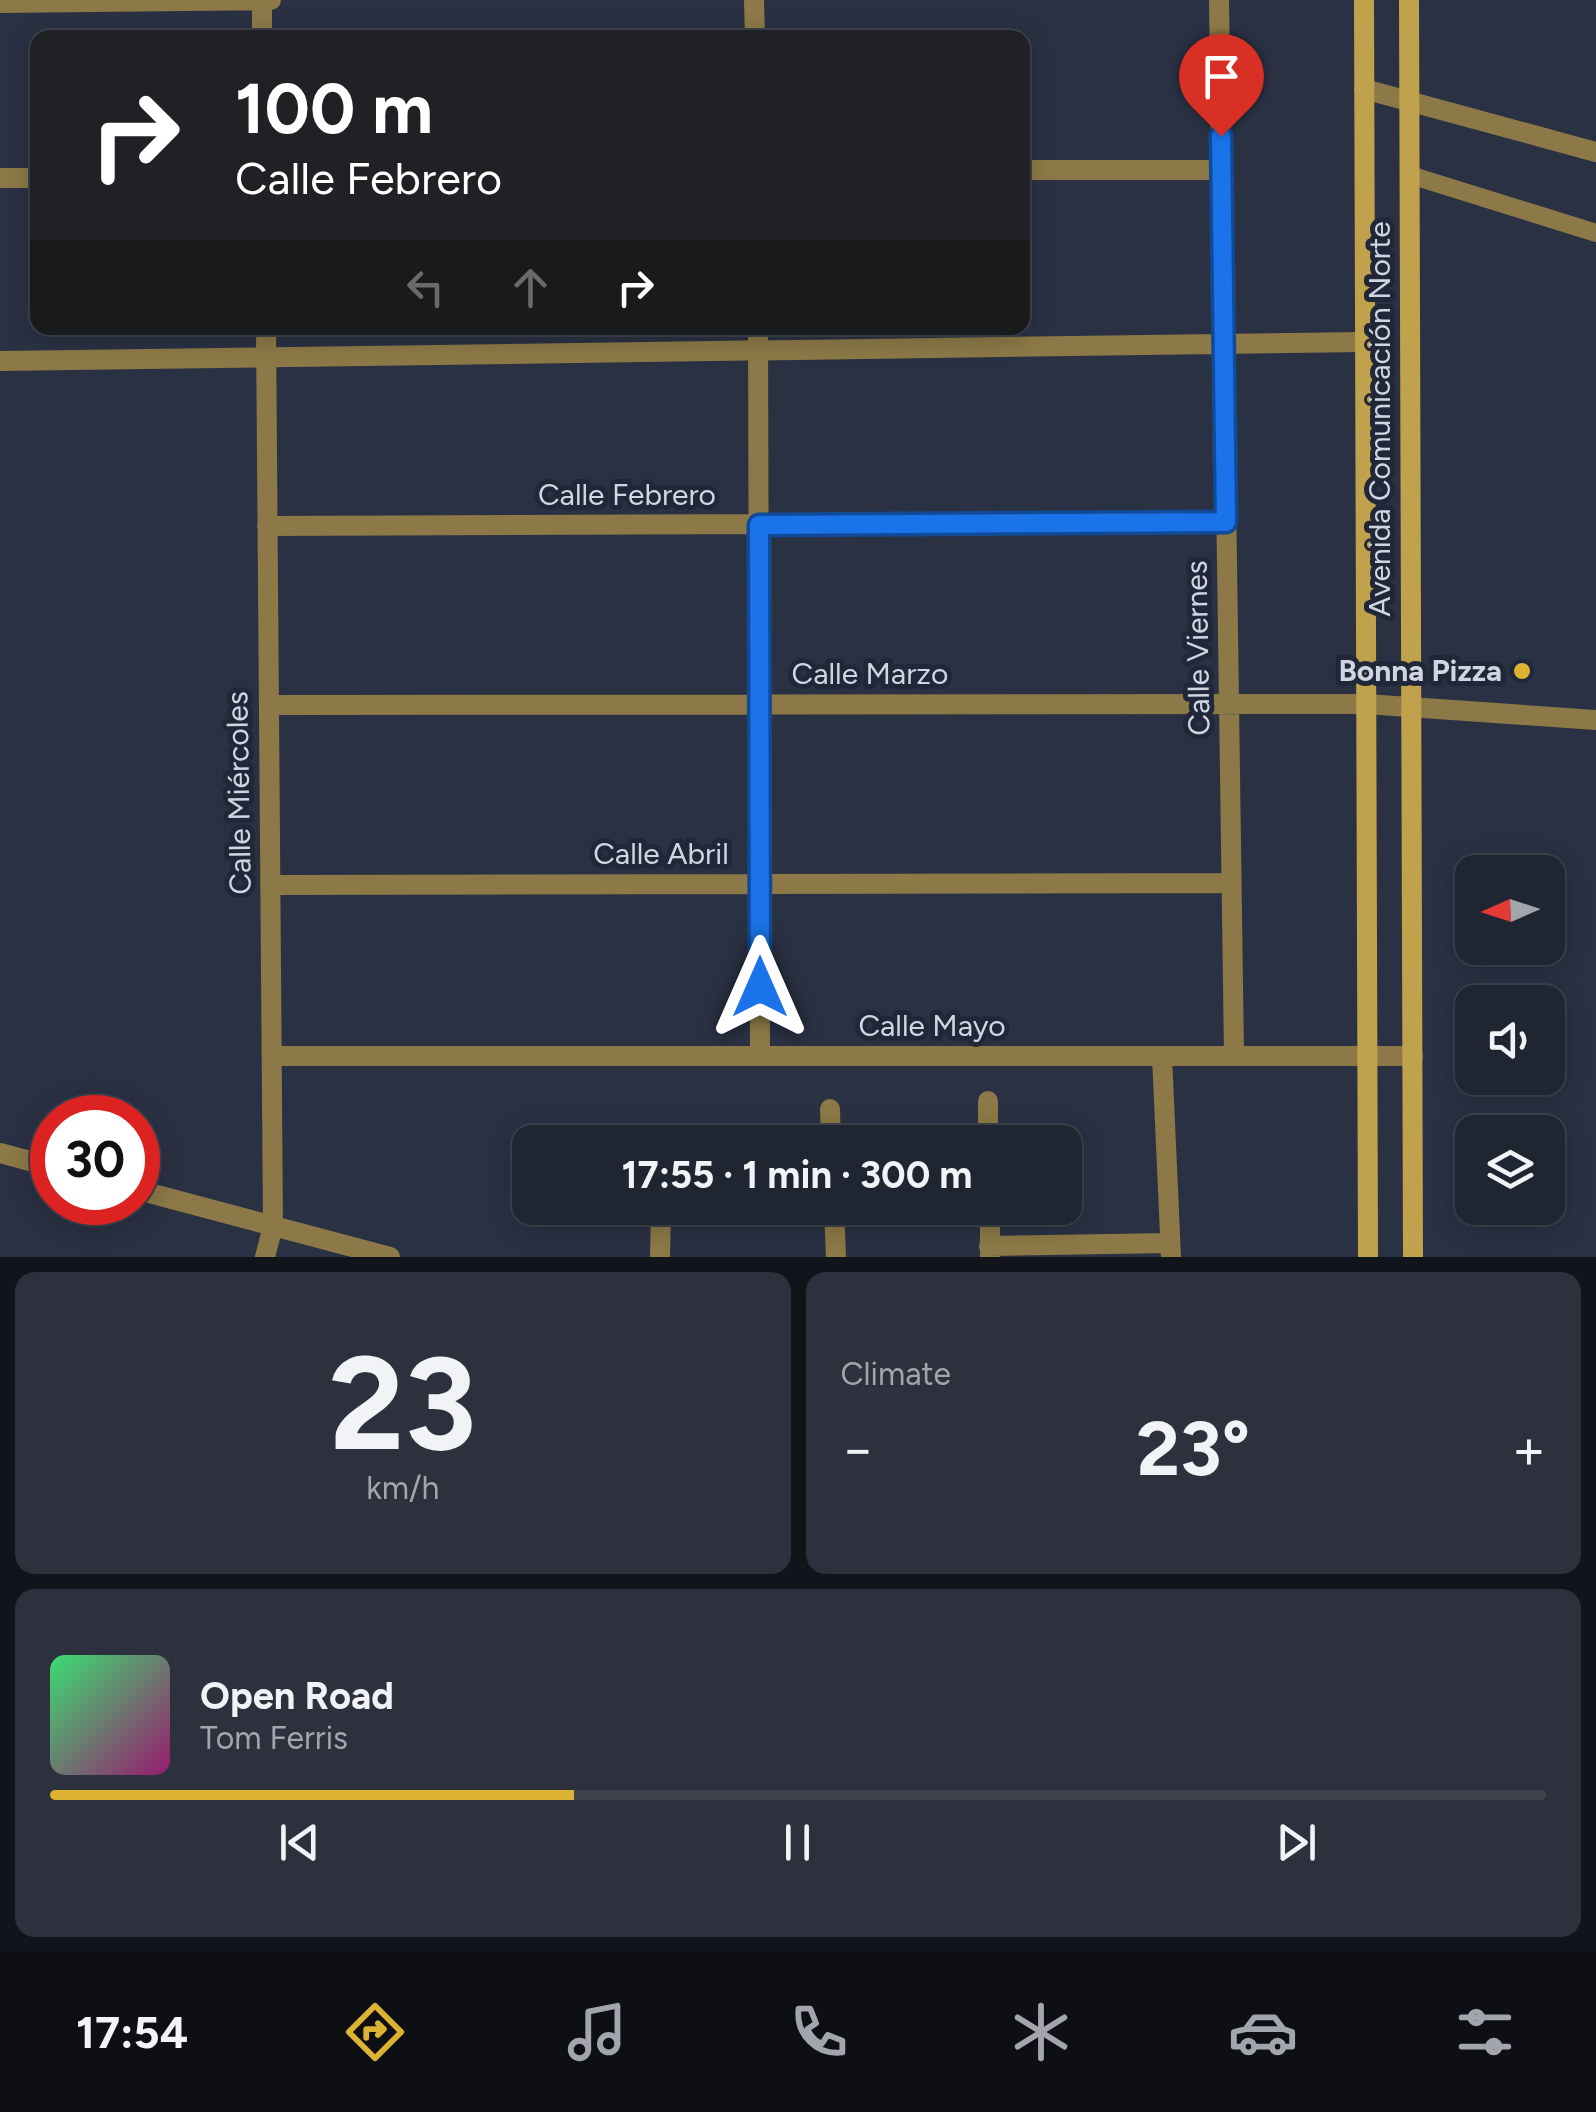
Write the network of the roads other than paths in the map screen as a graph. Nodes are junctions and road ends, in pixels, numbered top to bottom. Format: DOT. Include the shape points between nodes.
graph roads {
  1 [pos="262,0"];
  2 [pos="270,0"];
  3 [pos="754,0"];
  4 [pos="1219,0"];
  5 [pos="1364,0"];
  6 [pos="1408,0"];
  7 [pos="0,2"];
  8 [pos="262,30"];
  9 [pos="754,30"];
  10 [pos="1364,89"];
  11 [pos="1409,101"];
  12 [pos="1596,152"];
  13 [pos="1030,170"];
  14 [pos="1221,170"];
  15 [pos="1410,176"];
  16 [pos="0,178"];
  17 [pos="30,178"];
  18 [pos="1596,233"];
  19 [pos="266,335"];
  20 [pos="758,335"];
  21 [pos="1365,342"];
  22 [pos="1224,344"];
  23 [pos="758,351"];
  24 [pos="266,358"];
  25 [pos="0,361"];
  26 [pos="1226,522"];
  27 [pos="759,525"];
  28 [pos="267,526"];
  29 [pos="759,704"];
  30 [pos="1229,704"];
  31 [pos="1366,704"];
  32 [pos="269,705"];
  33 [pos="1412,707"];
  34 [pos="1596,720"];
  35 [pos="1231,883"];
  36 [pos="760,884"];
  37 [pos="270,885"];
  38 [pos="272,1056"];
  39 [pos="760,1056"];
  40 [pos="1162,1056"];
  41 [pos="1234,1056"];
  42 [pos="1368,1056"];
  43 [pos="1413,1056"];
  44 [pos="988,1101"];
  45 [pos="830,1109"];
  46 [pos="831,1125"];
  47 [pos="989,1125"];
  48 [pos="0,1153"];
  49 [pos="30,1161"];
  50 [pos="160,1196"];
  51 [pos="661,1225"];
  52 [pos="835,1225"];
  53 [pos="990,1225"];
  54 [pos="273,1226"];
  55 [pos="1170,1250"];
  56 [pos="990,1252"];
  57 [pos="266,1257"];
  58 [pos="390,1257"];
  59 [pos="660,1257"];
  60 [pos="836,1257"];
  61 [pos="1368,1257"];
  62 [pos="1414,1257"];
  1 -- 2 [label="street"];
  1 -- 7 [label="street"];
  1 -- 8 [label="street"];
  3 -- 9 [label="street"];
  4 -- 14 [label="street, Calle Viernes"];
  5 -- 10 [label="street, Avenida Comunicación Norte"];
  6 -- 11 [label="street, Avenida Comunicación Norte"];
  10 -- 11 [label="street"];
  10 -- 21 [label="street, Avenida Comunicación Norte"];
  11 -- 12 [label="street"];
  11 -- 15 [label="street, Avenida Comunicación Norte"];
  13 -- 14 [label="street"];
  14 -- 22 [label="street, Calle Viernes"];
  15 -- 18 [label="lane"];
  15 -- 33 [label="street, Avenida Comunicación Norte"];
  16 -- 17 [label="street"];
  19 -- 24 [label="street, Calle Miércoles"];
  20 -- 23 [label="street"];
  21 -- 22 [label="street"];
  21 -- 31 [label="street, Avenida Comunicación Norte"];
  22 -- 23 [label="street"];
  22 -- 26 [label="street, Calle Viernes"];
  23 -- 24 [label="street"];
  23 -- 27 [label="street"];
  24 -- 25 [label="street"];
  24 -- 28 [label="street, Calle Miércoles"];
  26 -- 27 [label="street, Calle Febrero"];
  26 -- 30 [label="street, Calle Viernes"];
  27 -- 28 [label="street, Calle Febrero"];
  27 -- 29 [label="street"];
  28 -- 32 [label="street, Calle Miércoles"];
  29 -- 30 [label="street, Calle Marzo"];
  29 -- 32 [label="street, Calle Marzo"];
  29 -- 36 [label="street"];
  30 -- 31 [label="street, Calle Marzo"];
  30 -- 35 [label="street, Calle Viernes"];
  31 -- 33 [label="street, Calle Marzo"];
  31 -- 42 [label="street, Avenida Comunicación Norte"];
  32 -- 37 [label="street, Calle Miércoles"];
  33 -- 34 [label="street, Calle Marzo"];
  33 -- 43 [label="street, Avenida Comunicación Norte"];
  35 -- 36 [label="street, Calle Abril"];
  35 -- 41 [label="street, Calle Viernes"];
  36 -- 37 [label="street, Calle Abril"];
  36 -- 39 [label="street"];
  37 -- 38 [label="street, Calle Miércoles"];
  38 -- 39 [label="street, Calle Mayo"];
  38 -- 54 [label="street, Calle Miércoles"];
  39 -- 40 [label="street, Calle Mayo"];
  40 -- 41 [label="street, Calle Mayo"];
  40 -- 55 [label="street"];
  41 -- 42 [label="street, Calle Mayo"];
  42 -- 43 [label="street, Calle Mayo"];
  42 -- 61 [label="street, Avenida Comunicación Norte"];
  43 -- 62 [label="street, Avenida Comunicación Norte"];
  44 -- 47 [label="street"];
  45 -- 46 [label="street"];
  48 -- 49 [label="street"];
  50 -- 54 [label="street"];
  51 -- 59 [label="street"];
  52 -- 60 [label="street"];
  53 -- 56 [label="street"];
  54 -- 57 [label="street, Calle Miércoles"];
  54 -- 58 [label="street"];
  55 -- 56 [label="street"];
}
